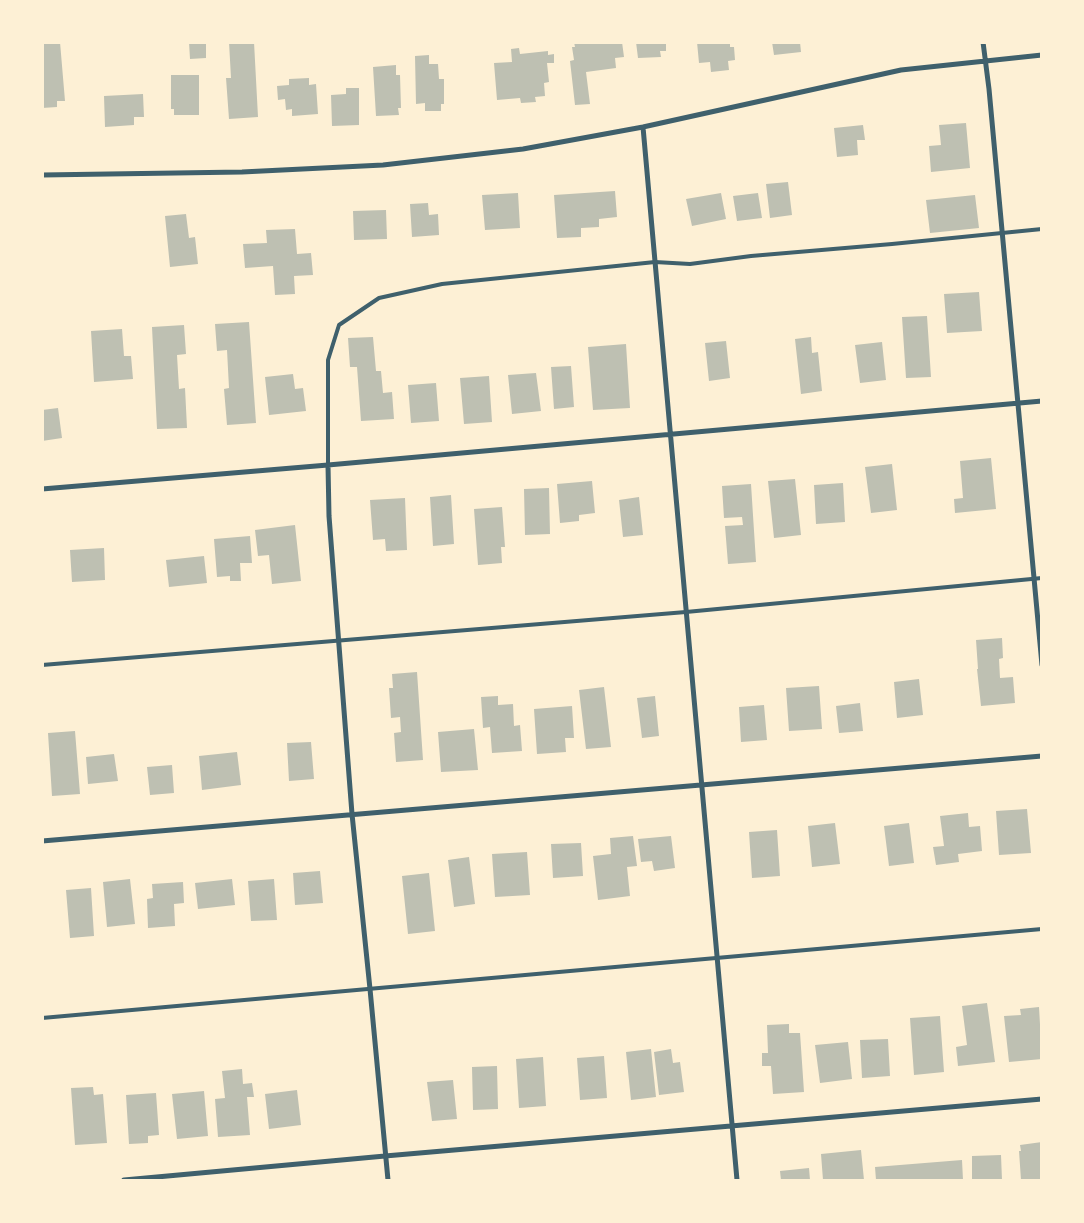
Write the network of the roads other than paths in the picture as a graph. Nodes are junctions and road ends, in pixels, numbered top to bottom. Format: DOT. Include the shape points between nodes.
graph roads {
  1 [pos="983,42"];
  2 [pos="1042,55"];
  3 [pos="985,60"];
  4 [pos="643,127"];
  5 [pos="42,175"];
  6 [pos="1042,229"];
  7 [pos="1002,232"];
  8 [pos="655,262"];
  9 [pos="1042,401"];
  10 [pos="1017,403"];
  11 [pos="670,433"];
  12 [pos="328,466"];
  13 [pos="42,489"];
  14 [pos="1034,578"];
  15 [pos="1042,578"];
  16 [pos="686,612"];
  17 [pos="339,641"];
  18 [pos="42,665"];
  19 [pos="1042,665"];
  20 [pos="1042,756"];
  21 [pos="702,785"];
  22 [pos="352,814"];
  23 [pos="42,841"];
  24 [pos="1042,929"];
  25 [pos="717,958"];
  26 [pos="370,989"];
  27 [pos="42,1018"];
  28 [pos="1042,1099"];
  29 [pos="732,1125"];
  30 [pos="385,1156"];
  31 [pos="124,1180"];
  32 [pos="388,1180"];
  33 [pos="737,1180"];
  1 -- 3 [label="street"];
  2 -- 3 [label="street"];
  3 -- 4 [label="street" via="902,70"];
  3 -- 7 [label="street"];
  4 -- 5 [label="street" via="523,149 383,164 242,172"];
  4 -- 8 [label="street"];
  6 -- 7 [label="lane"];
  7 -- 8 [label="lane" via="690,264"];
  7 -- 10 [label="street"];
  8 -- 11 [label="street"];
  8 -- 12 [label="lane" via="442,284 379,298 339,325 328,360"];
  9 -- 10 [label="street"];
  10 -- 11 [label="street"];
  10 -- 14 [label="street"];
  11 -- 12 [label="street"];
  11 -- 16 [label="street"];
  12 -- 13 [label="street"];
  12 -- 17 [label="street"];
  14 -- 15 [label="lane"];
  14 -- 16 [label="lane"];
  14 -- 19 [label="street"];
  16 -- 17 [label="lane"];
  16 -- 21 [label="street"];
  17 -- 18 [label="lane"];
  17 -- 22 [label="street"];
  20 -- 21 [label="street"];
  21 -- 22 [label="street"];
  21 -- 25 [label="street"];
  22 -- 23 [label="street"];
  22 -- 26 [label="street"];
  24 -- 25 [label="lane"];
  25 -- 26 [label="lane"];
  25 -- 29 [label="street"];
  26 -- 27 [label="lane"];
  26 -- 30 [label="street"];
  28 -- 29 [label="street"];
  29 -- 30 [label="street"];
  29 -- 33 [label="street"];
  30 -- 31 [label="street"];
  30 -- 32 [label="street"];
}
